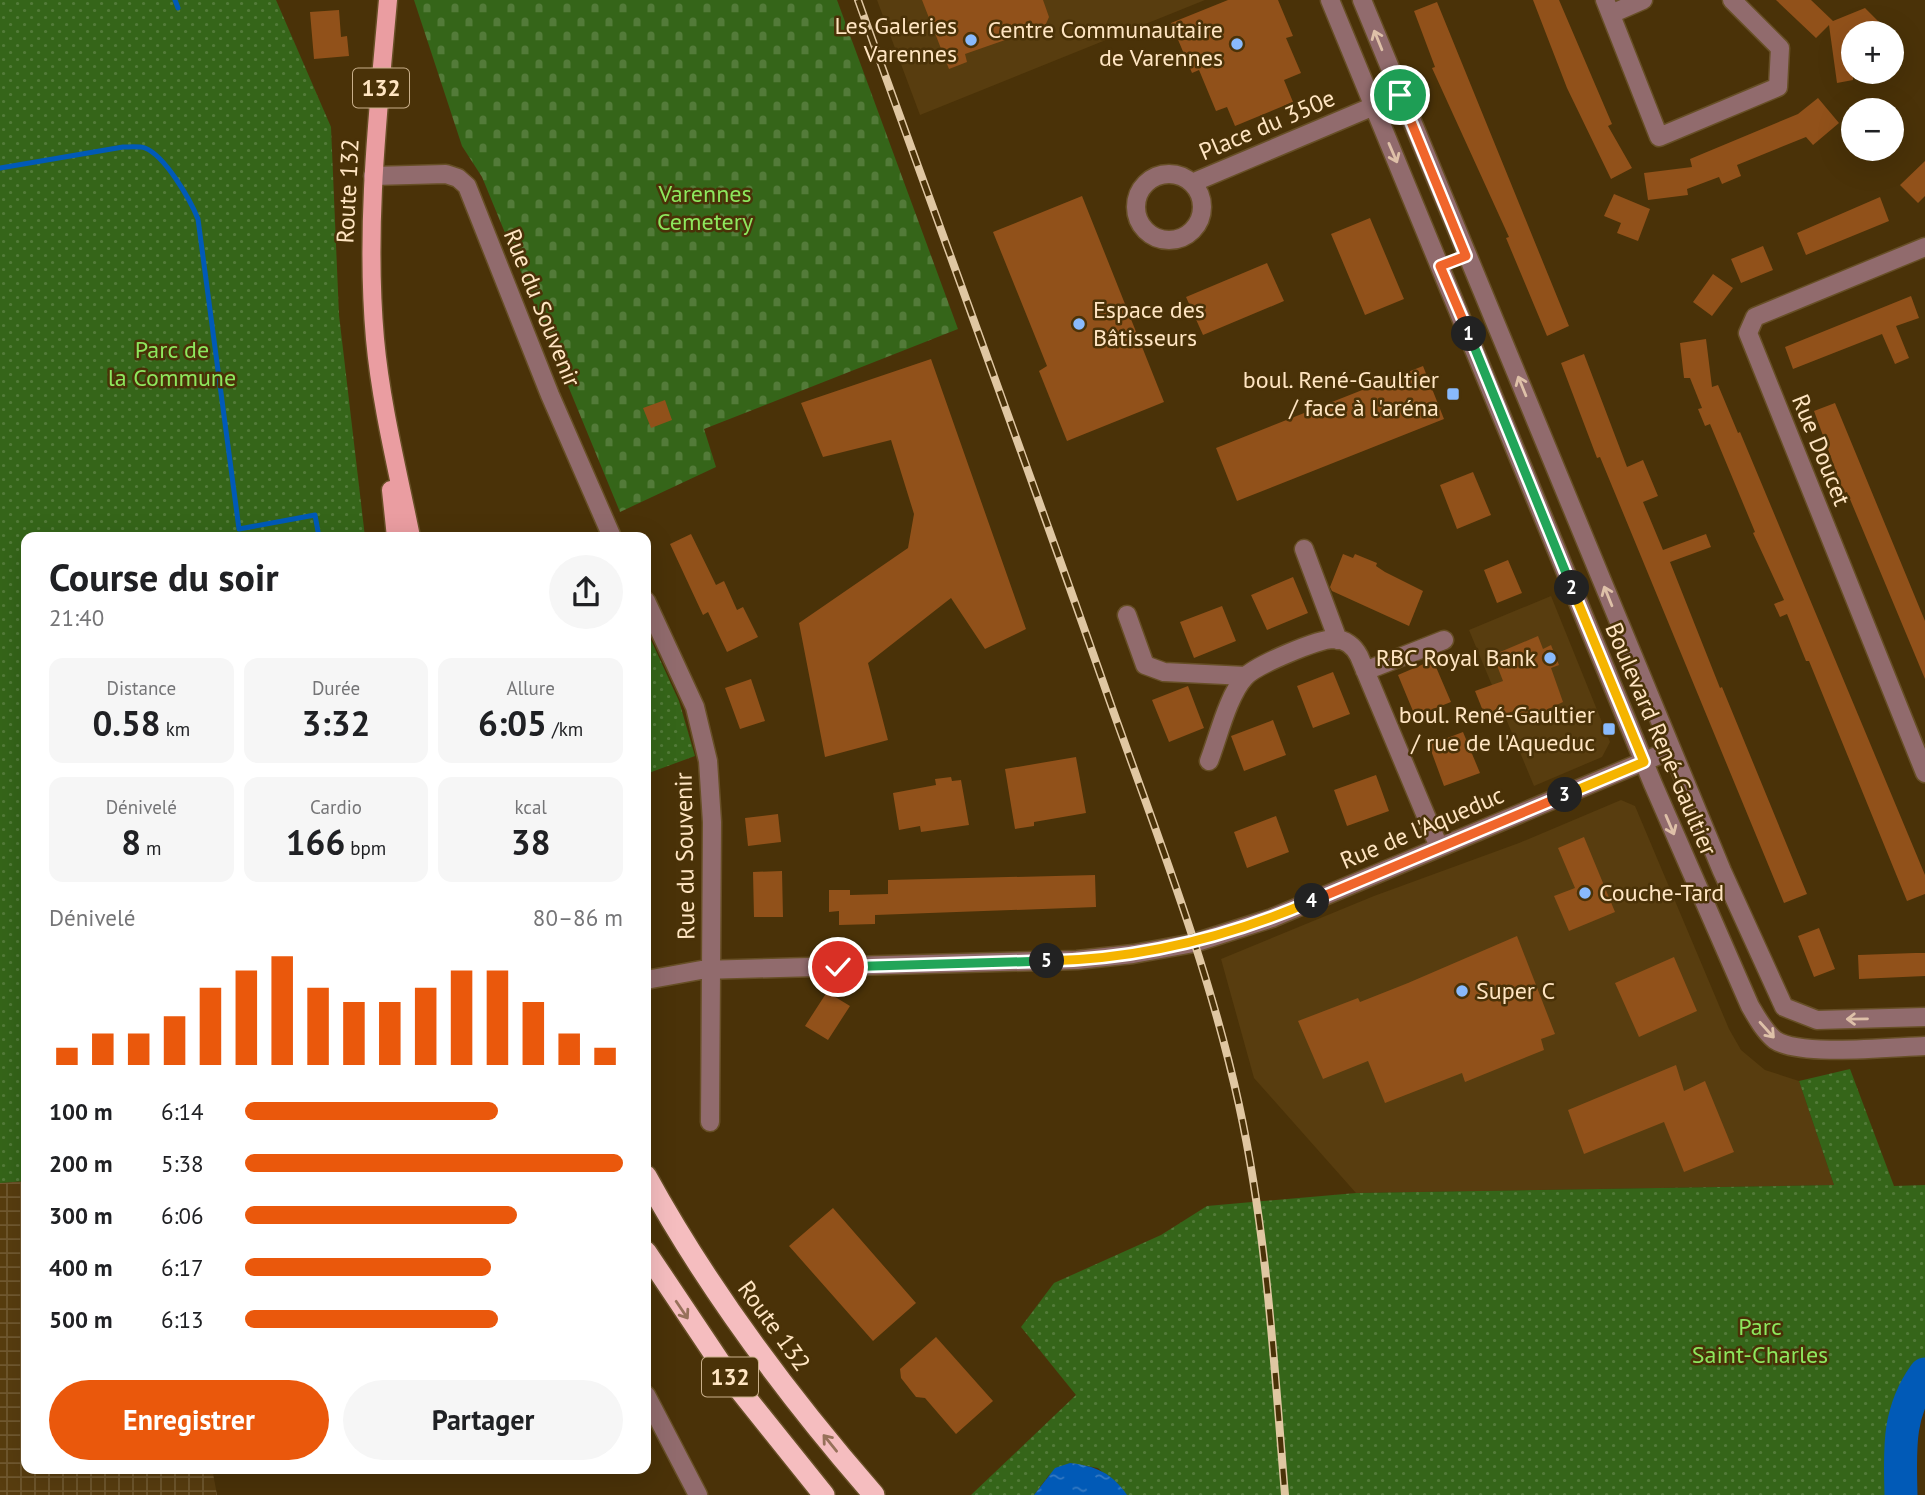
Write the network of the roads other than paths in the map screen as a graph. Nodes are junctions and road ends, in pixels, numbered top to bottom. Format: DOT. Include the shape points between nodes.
graph roads {
  1 [pos="388,0"];
  2 [pos="1329,0"];
  3 [pos="1362,0"];
  4 [pos="1643,0"];
  5 [pos="1732,0"];
  6 [pos="1608,7"];
  7 [pos="1400,95"];
  8 [pos="1374,106"];
  9 [pos="373,176"];
  10 [pos="1192,183"];
  11 [pos="1925,247"];
  12 [pos="1466,256"];
  13 [pos="1440,266"];
  14 [pos="381,385"];
  15 [pos="396,532"];
  16 [pos="410,532"];
  17 [pos="610,532"];
  18 [pos="1304,549"];
  19 [pos="651,612"];
  20 [pos="1127,615"];
  21 [pos="1338,639"];
  22 [pos="1444,639"];
  23 [pos="1365,671"];
  24 [pos="1246,676"];
  25 [pos="1671,750"];
  26 [pos="1209,761"];
  27 [pos="1644,762"];
  28 [pos="1925,773"];
  29 [pos="1439,847"];
  30 [pos="710,970"];
  31 [pos="651,979"];
  32 [pos="1925,1017"];
  33 [pos="1925,1046"];
  34 [pos="710,1122"];
  35 [pos="651,1184"];
  36 [pos="651,1259"];
  37 [pos="651,1405"];
  38 [pos="698,1495"];
  39 [pos="824,1495"];
  40 [pos="874,1495"];
  1 -- 9 [label="main road, Route 132 / 132"];
  2 -- 8 [label="street, Boulevard René-Gaultier"];
  7 -- 3 [label="street, Boulevard René-Gaultier, one-way"];
  4 -- 6 [label="street"];
  5 -- 6 [label="street" via="1780,48 1779,86 1659,137"];
  7 -- 8 [label="street, Place du 350e"];
  7 -- 12 [label="street, Boulevard René-Gaultier"];
  8 -- 10 [label="street, Place du 350e"];
  8 -- 13 [label="street, Boulevard René-Gaultier, one-way"];
  9 -- 14 [label="main road, Route 132 / 132" via="372,286"];
  9 -- 17 [label="street, Rue du Souvenir" via="446,174 467,186 539,370"];
  11 -- 28 [label="street, Rue Doucet" via="1755,317 1748,333"];
  12 -- 13 [label="street"];
  25 -- 12 [label="street, Boulevard René-Gaultier, one-way"];
  13 -- 27 [label="street, Boulevard René-Gaultier"];
  14 -- 15 [label="main road, Route 132 / 132"];
  14 -- 16 [label="main road, Route 132 / 132"];
  18 -- 21 [label="street"];
  19 -- 30 [label="street, Rue du Souvenir" via="695,707 706,748 712,821"];
  20 -- 24 [label="street" via="1145,665 1164,671"];
  21 -- 23 [label="street" via="1357,651"];
  21 -- 24 [label="street" via="1320,642"];
  22 -- 23 [label="street"];
  23 -- 29 [label="street"];
  24 -- 26 [label="street"];
  25 -- 27 [label="street, Rue de l'Aqueduc"];
  32 -- 25 [label="street, Boulevard René-Gaultier, one-way" via="1816,1020 1784,1007"];
  27 -- 29 [label="street, Rue de l'Aqueduc"];
  27 -- 33 [label="street, Boulevard René-Gaultier, one-way" via="1713,928 1760,1024 1788,1046"];
  29 -- 30 [label="street, Rue de l'Aqueduc" via="1255,924 1152,951 1077,960"];
  30 -- 31 [label="street, Rue de l'Aqueduc"];
  30 -- 34 [label="street, Rue du Souvenir"];
  40 -- 35 [label="highway, Route 132 / 132, one-way" via="741,1327"];
  36 -- 39 [label="highway, 132, one-way" via="731,1379"];
  37 -- 38 [label="street"];
}
